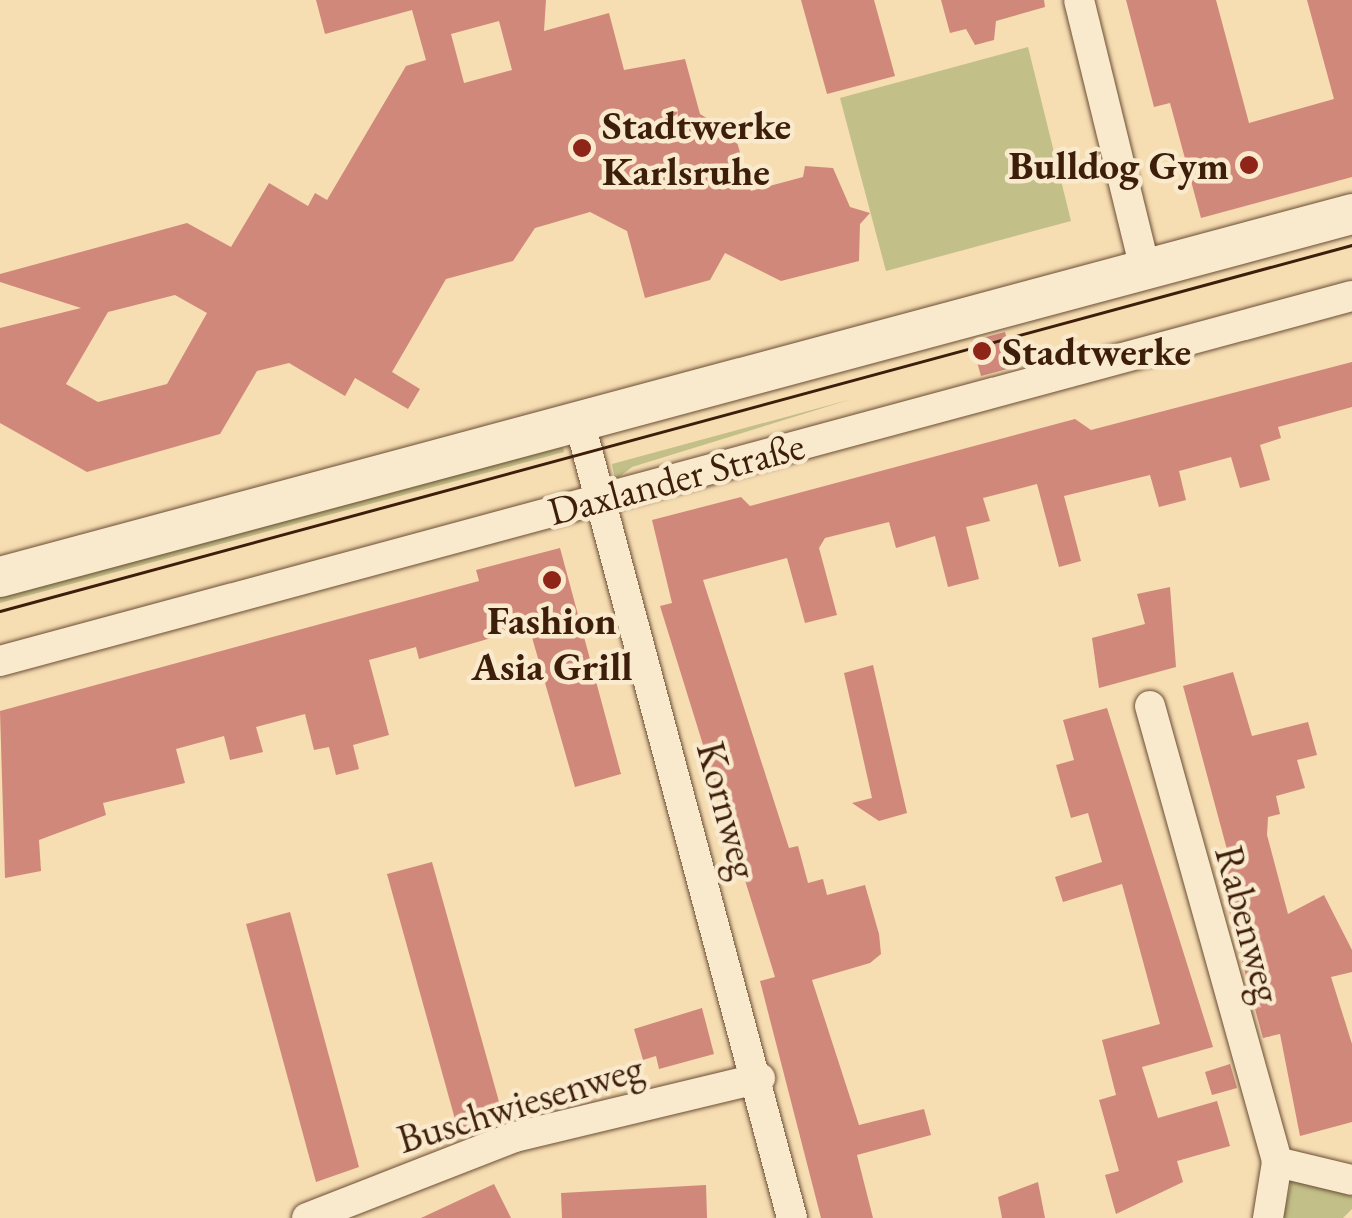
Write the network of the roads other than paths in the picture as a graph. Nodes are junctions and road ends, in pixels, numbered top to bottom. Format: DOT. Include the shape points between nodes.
graph roads {
  1 [pos="1079,0"];
  2 [pos="1352,214"];
  3 [pos="1144,266"];
  4 [pos="1352,296"];
  5 [pos="580,424"];
  6 [pos="598,499"];
  7 [pos="0,576"];
  8 [pos="0,661"];
  9 [pos="1150,706"];
  10 [pos="760,1078"];
  11 [pos="1277,1162"];
  12 [pos="1352,1180"];
  13 [pos="307,1218"];
  14 [pos="792,1218"];
  15 [pos="1268,1218"];
  1 -- 3 [label="street"];
  2 -- 3 [label="street, Daxlander Straße"];
  3 -- 5 [label="street, Daxlander Straße"];
  4 -- 6 [label="street, Daxlander Straße"];
  5 -- 6 [label="street, Kornweg"];
  5 -- 7 [label="street, Daxlander Straße"];
  6 -- 8 [label="street, Daxlander Straße"];
  6 -- 10 [label="street, Kornweg"];
  9 -- 11 [label="street, Rabenweg"];
  10 -- 13 [label="street, Buschwiesenweg" via="515,1137"];
  10 -- 14 [label="street, Kornweg"];
  11 -- 12 [label="street"];
  11 -- 15 [label="street, Rabenweg"];
}
